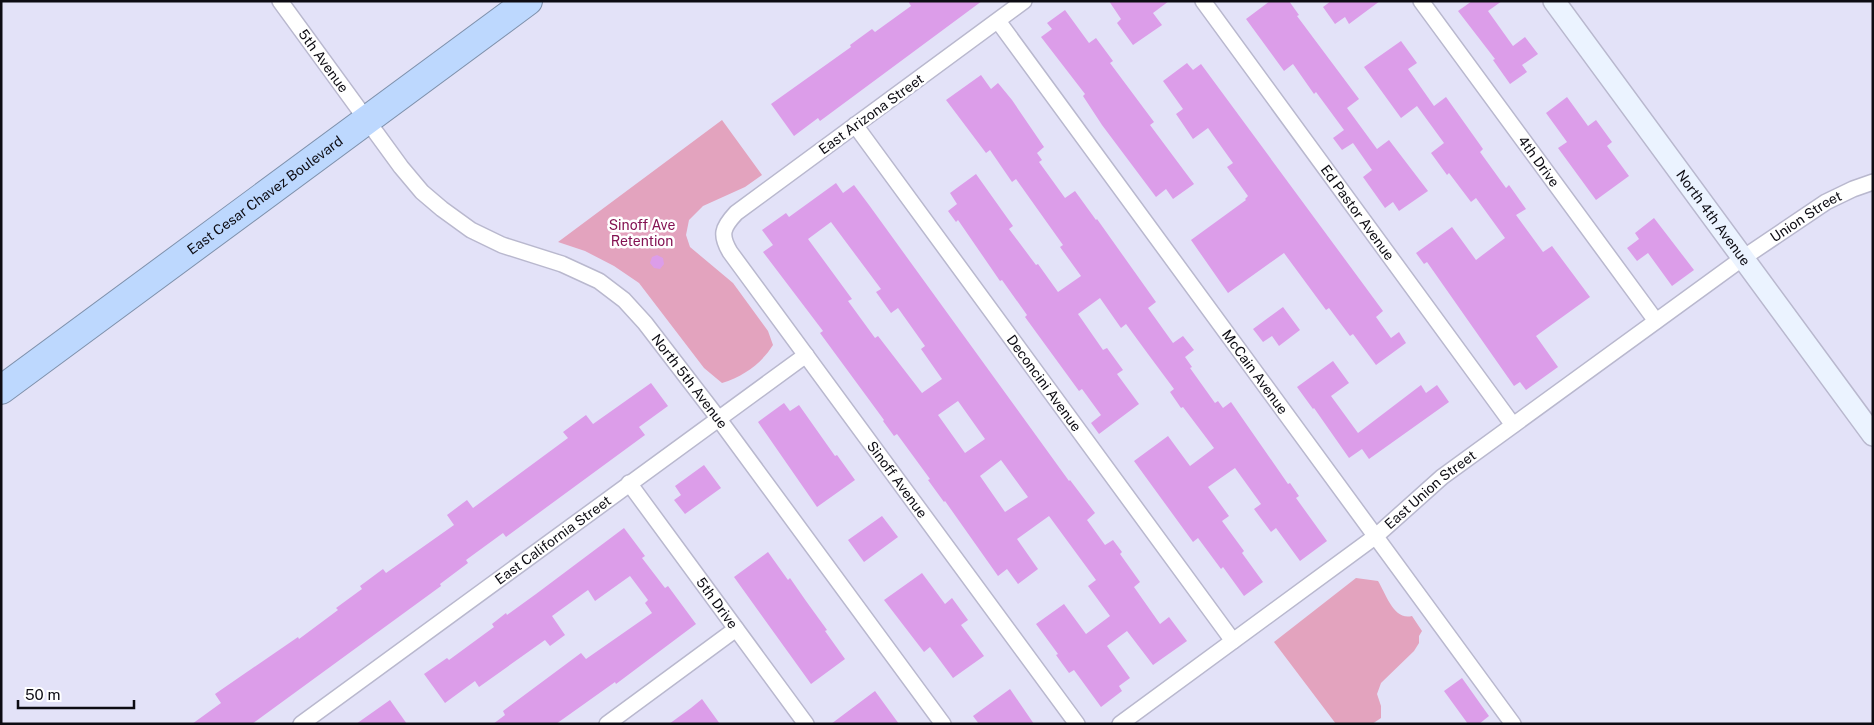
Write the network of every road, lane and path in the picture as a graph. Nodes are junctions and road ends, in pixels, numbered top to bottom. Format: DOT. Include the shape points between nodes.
graph roads {
  1 [pos="280,1"];
  2 [pos="528,1"];
  3 [pos="1024,1"];
  4 [pos="1203,1"];
  5 [pos="1421,1"];
  6 [pos="1554,1"];
  7 [pos="998,21"];
  8 [pos="367,121"];
  9 [pos="855,126"];
  10 [pos="1873,182"];
  11 [pos="724,232"];
  12 [pos="1743,258"];
  13 [pos="1656,321"];
  14 [pos="806,355"];
  15 [pos="1,390"];
  16 [pos="718,418"];
  17 [pos="1513,425"];
  18 [pos="1873,435"];
  19 [pos="629,483"];
  20 [pos="1376,536"];
  21 [pos="736,629"];
  22 [pos="1233,641"];
  23 [pos="301,724"];
  24 [pos="607,724"];
  25 [pos="806,724"];
  26 [pos="942,724"];
  27 [pos="1077,724"];
  28 [pos="1120,724"];
  29 [pos="1513,724"];
  1 -- 8 [label="street, 5th Avenue"];
  2 -- 8 [label="highway, East Cesar Chavez Boulevard"];
  3 -- 7 [label="street, East Arizona Street"];
  4 -- 17 [label="street, Ed Pastor Avenue"];
  5 -- 13 [label="street, 4th Drive"];
  6 -- 12 [label="street, North 4th Avenue"];
  7 -- 9 [label="street, East Arizona Street"];
  7 -- 20 [label="street, McCain Avenue"];
  8 -- 15 [label="highway, East Cesar Chavez Boulevard"];
  8 -- 16 [label="street, North 5th Avenue" via="422,192 442,210 502,245 562,264 599,281 624,300 646,323"];
  9 -- 11 [label="street, East Arizona Street" via="736,213"];
  9 -- 22 [label="street, Deconcini Avenue"];
  10 -- 12 [label="street, Union Street" via="1826,202"];
  11 -- 14 [label="street, Sinoff Avenue" via="730,252"];
  12 -- 13 [label="street, East Union Street"];
  12 -- 18 [label="street, North 4th Avenue"];
  13 -- 17 [label="street, East Union Street"];
  14 -- 16 [label="street, East California Street"];
  14 -- 27 [label="street, Sinoff Avenue"];
  16 -- 19 [label="street, East California Street"];
  16 -- 26 [label="street, North 5th Avenue"];
  17 -- 20 [label="street, East Union Street" via="1442,477"];
  19 -- 21 [label="street, 5th Drive"];
  19 -- 23 [label="street, East California Street"];
  20 -- 22 [label="street, East Union Street"];
  20 -- 29 [label="street, McCain Avenue"];
  21 -- 24 [label="street"];
  21 -- 25 [label="street, 5th Drive"];
  22 -- 28 [label="street, East Union Street"];
}
